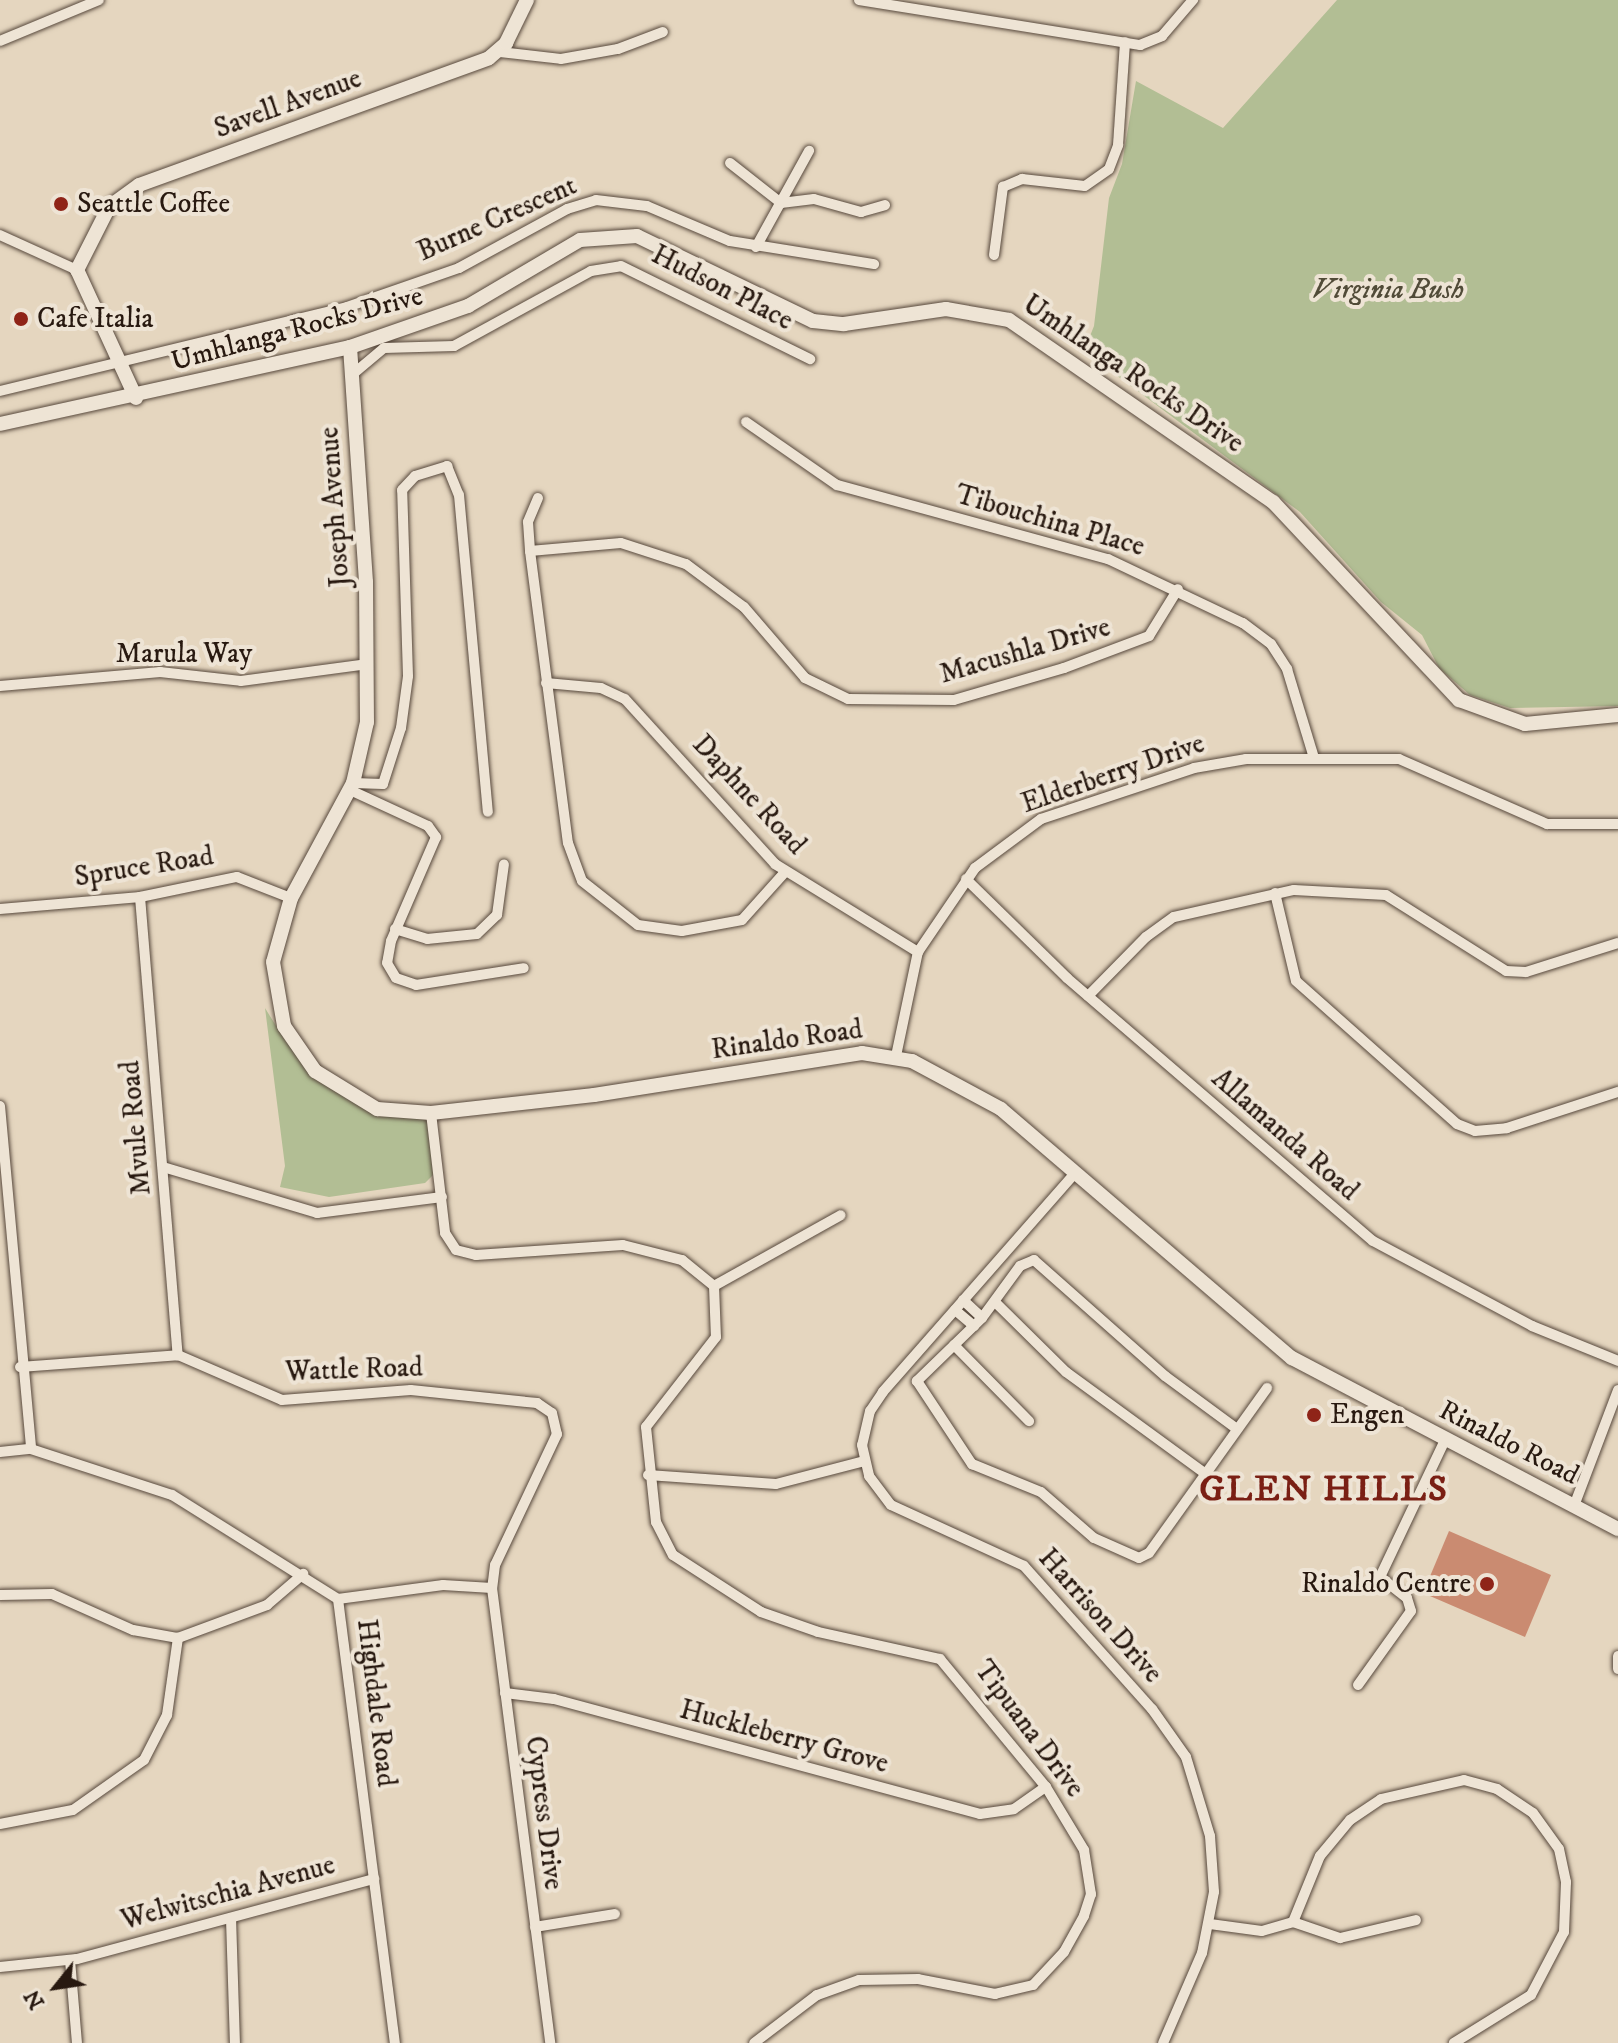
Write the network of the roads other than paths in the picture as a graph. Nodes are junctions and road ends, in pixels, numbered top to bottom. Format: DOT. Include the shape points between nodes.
graph roads {
  1 [pos="99,0"];
  2 [pos="527,0"];
  3 [pos="859,0"];
  4 [pos="1193,0"];
  5 [pos="663,32"];
  6 [pos="0,41"];
  7 [pos="1125,42"];
  8 [pos="500,52"];
  9 [pos="809,151"];
  10 [pos="730,163"];
  11 [pos="781,203"];
  12 [pos="885,205"];
  13 [pos="0,235"];
  14 [pos="756,247"];
  15 [pos="994,255"];
  16 [pos="874,264"];
  17 [pos="77,270"];
  18 [pos="350,347"];
  19 [pos="810,359"];
  20 [pos="124,365"];
  21 [pos="353,374"];
  22 [pos="0,391"];
  23 [pos="136,398"];
  24 [pos="746,422"];
  25 [pos="0,424"];
  26 [pos="538,498"];
  27 [pos="530,551"];
  28 [pos="1178,589"];
  29 [pos="368,664"];
  30 [pos="546,683"];
  31 [pos="0,686"];
  32 [pos="1618,715"];
  33 [pos="1314,758"];
  34 [pos="351,786"];
  35 [pos="488,812"];
  36 [pos="1618,824"];
  37 [pos="504,864"];
  38 [pos="785,872"];
  39 [pos="966,879"];
  40 [pos="1275,893"];
  41 [pos="140,897"];
  42 [pos="291,898"];
  43 [pos="0,909"];
  44 [pos="395,929"];
  45 [pos="1618,943"];
  46 [pos="918,952"];
  47 [pos="524,968"];
  48 [pos="1088,996"];
  49 [pos="896,1056"];
  50 [pos="1618,1092"];
  51 [pos="0,1106"];
  52 [pos="431,1113"];
  53 [pos="163,1167"];
  54 [pos="1076,1172"];
  55 [pos="442,1197"];
  56 [pos="841,1215"];
  57 [pos="714,1286"];
  58 [pos="14,1291"];
  59 [pos="0,1292"];
  60 [pos="963,1300"];
  61 [pos="995,1302"];
  62 [pos="955,1310"];
  63 [pos="978,1322"];
  64 [pos="954,1345"];
  65 [pos="178,1355"];
  66 [pos="1618,1361"];
  67 [pos="20,1367"];
  68 [pos="1267,1388"];
  69 [pos="1618,1390"];
  70 [pos="1029,1421"];
  71 [pos="1237,1429"];
  72 [pos="1445,1440"];
  73 [pos="31,1449"];
  74 [pos="0,1452"];
  75 [pos="864,1461"];
  76 [pos="1206,1474"];
  77 [pos="648,1475"];
  78 [pos="1574,1506"];
  79 [pos="1618,1529"];
  80 [pos="303,1574"];
  81 [pos="492,1588"];
  82 [pos="0,1595"];
  83 [pos="338,1599"];
  84 [pos="178,1638"];
  85 [pos="1618,1656"];
  86 [pos="1618,1669"];
  87 [pos="1358,1685"];
  88 [pos="505,1693"];
  89 [pos="1046,1787"];
  90 [pos="0,1824"];
  91 [pos="374,1879"];
  92 [pos="615,1914"];
  93 [pos="231,1918"];
  94 [pos="1416,1920"];
  95 [pos="1293,1922"];
  96 [pos="1210,1924"];
  97 [pos="535,1927"];
  98 [pos="70,1960"];
  99 [pos="0,1967"];
  100 [pos="77,2043"];
  101 [pos="235,2043"];
  102 [pos="395,2043"];
  103 [pos="550,2043"];
  104 [pos="754,2043"];
  105 [pos="1164,2043"];
  106 [pos="1454,2043"];
  1 -- 6 [label="street"];
  2 -- 8 [label="street"];
  3 -- 7 [label="street"];
  4 -- 7 [label="street" via="1162,36"];
  5 -- 8 [label="street" via="618,49 561,59"];
  7 -- 15 [label="street" via="1118,145 1109,169 1085,186 1022,179 1003,187"];
  8 -- 17 [label="street, Savell Avenue" via="139,185 109,207"];
  9 -- 11 [label="street"];
  10 -- 11 [label="street"];
  11 -- 12 [label="street" via="814,199 861,212"];
  11 -- 14 [label="street"];
  13 -- 17 [label="street"];
  14 -- 16 [label="street, Burne Crescent"];
  14 -- 20 [label="street, Burne Crescent" via="647,206 596,200 567,209 459,268 347,307"];
  17 -- 20 [label="street"];
  18 -- 21 [label="street, Joseph Avenue"];
  18 -- 23 [label="street, Umhlanga Rocks Drive"];
  18 -- 32 [label="street, Umhlanga Rocks Drive" via="468,306 580,240 618,234 654,242 813,321 844,324 946,309 992,314 1050,344 1255,487 1459,700 1525,724"];
  19 -- 21 [label="street, Hudson Place" via="621,266 591,271 463,343 384,348"];
  20 -- 22 [label="street, Burne Crescent"];
  20 -- 23 [label="street"];
  21 -- 29 [label="street, Joseph Avenue"];
  23 -- 25 [label="street, Umhlanga Rocks Drive"];
  24 -- 28 [label="street, Tibouchina Place" via="837,485 1108,559"];
  26 -- 27 [label="street" via="528,522"];
  27 -- 28 [label="street, Macushla Drive" via="621,543 686,564 744,607 805,678 848,699 954,700 1064,668 1149,636"];
  27 -- 30 [label="street"];
  28 -- 33 [label="street, Tibouchina Place" via="1271,644 1287,669"];
  29 -- 31 [label="street, Marula Way" via="241,681 160,672"];
  29 -- 34 [label="street, Rinaldo Road" via="367,722"];
  30 -- 38 [label="street, Daphne Road" via="601,688 625,699"];
  30 -- 38 [label="street" via="573,864 599,900 649,928 731,925 752,912"];
  33 -- 36 [label="street, Elderberry Drive" via="1411,762 1547,824"];
  33 -- 39 [label="street, Elderberry Drive" via="1215,762 1063,811 1009,838"];
  34 -- 35 [label="street" via="383,784 401,728 408,676 402,490 415,476 447,466 459,495"];
  34 -- 42 [label="street, Rinaldo Road"];
  34 -- 44 [label="street" via="428,826 436,837"];
  37 -- 44 [label="street" via="497,915 477,934 427,939"];
  38 -- 46 [label="street, Daphne Road"];
  39 -- 46 [label="street, Elderberry Drive"];
  39 -- 48 [label="street, Allamanda Road"];
  40 -- 45 [label="street" via="1386,895 1506,971 1526,972"];
  40 -- 48 [label="street" via="1174,917 1146,937"];
  40 -- 50 [label="street" via="1296,981 1457,1124 1475,1131 1507,1128"];
  41 -- 42 [label="street, Spruce Road" via="237,877"];
  41 -- 43 [label="street, Spruce Road"];
  41 -- 53 [label="street, Mvule Road"];
  42 -- 52 [label="street, Rinaldo Road" via="273,962 275,999 297,1050 354,1100 377,1109"];
  44 -- 47 [label="street" via="387,963 403,983"];
  46 -- 49 [label="street, Elderberry Drive"];
  48 -- 66 [label="street, Allamanda Road" via="1373,1241 1532,1326"];
  49 -- 52 [label="street, Rinaldo Road" via="844,1055 594,1095"];
  49 -- 54 [label="street, Rinaldo Road" via="982,1094"];
  51 -- 58 [label="street"];
  52 -- 55 [label="street"];
  53 -- 55 [label="street" via="317,1213"];
  53 -- 65 [label="street, Mvule Road"];
  54 -- 60 [label="street"];
  54 -- 72 [label="street, Rinaldo Road" via="1292,1358"];
  55 -- 57 [label="street" via="449,1242 464,1254 623,1245 682,1260"];
  56 -- 57 [label="street"];
  57 -- 77 [label="street, Tipuana Drive" via="716,1337 646,1427"];
  58 -- 59 [label="street"];
  58 -- 67 [label="street"];
  60 -- 62 [label="street"];
  60 -- 63 [label="street"];
  61 -- 63 [label="street"];
  61 -- 71 [label="street" via="1020,1266 1030,1260 1041,1263 1165,1376"];
  61 -- 76 [label="street" via="1090,1391"];
  62 -- 63 [label="street"];
  62 -- 75 [label="street" via="870,1411"];
  63 -- 64 [label="street"];
  64 -- 70 [label="street"];
  64 -- 76 [label="street" via="917,1384 966,1458 1048,1496 1107,1547 1144,1557"];
  65 -- 67 [label="street, Wattle Road"];
  65 -- 81 [label="street, Wattle Road" via="282,1400 411,1390 544,1406 557,1434 495,1565"];
  67 -- 73 [label="street"];
  68 -- 71 [label="street"];
  69 -- 78 [label="street"];
  71 -- 76 [label="street"];
  72 -- 78 [label="street, Rinaldo Road"];
  72 -- 87 [label="street" via="1380,1580 1407,1598 1411,1611"];
  73 -- 74 [label="street, Highdale Road"];
  73 -- 80 [label="street, Highdale Road" via="172,1495"];
  75 -- 77 [label="street" via="776,1484"];
  75 -- 96 [label="street, Harrison Drive" via="891,1505 1024,1566 1170,1730 1186,1757 1210,1836"];
  77 -- 89 [label="street, Tipuana Drive" via="656,1522 673,1555 761,1612 818,1632 940,1659"];
  78 -- 79 [label="street, Rinaldo Road"];
  80 -- 83 [label="street, Highdale Road"];
  80 -- 84 [label="street" via="267,1605"];
  81 -- 83 [label="street" via="443,1585"];
  81 -- 88 [label="street, Cypress Drive"];
  82 -- 84 [label="street" via="52,1594 133,1630"];
  83 -- 91 [label="street, Highdale Road"];
  84 -- 90 [label="street" via="167,1715 144,1760 73,1810"];
  85 -- 86 [label="street"];
  88 -- 89 [label="street, Huckleberry Grove" via="554,1699 980,1814 1014,1809"];
  88 -- 97 [label="street, Cypress Drive"];
  89 -- 104 [label="street, Tipuana Drive" via="1084,1850 1091,1894 1084,1916 1048,1973 1023,1990 995,1994 918,1979 859,1980 810,1999"];
  91 -- 93 [label="street, Welwitschia Avenue"];
  91 -- 102 [label="street, Highdale Road"];
  92 -- 97 [label="street"];
  93 -- 98 [label="street, Welwitschia Avenue"];
  93 -- 101 [label="street"];
  94 -- 95 [label="street" via="1340,1938"];
  95 -- 96 [label="street" via="1262,1931"];
  95 -- 106 [label="street" via="1320,1856 1372,1804 1464,1780 1497,1789 1524,1806 1547,1827 1565,1865 1564,1932 1531,1995"];
  96 -- 105 [label="street, Harrison Drive"];
  97 -- 103 [label="street, Cypress Drive"];
  98 -- 99 [label="street, Welwitschia Avenue"];
  98 -- 100 [label="street"];
}
